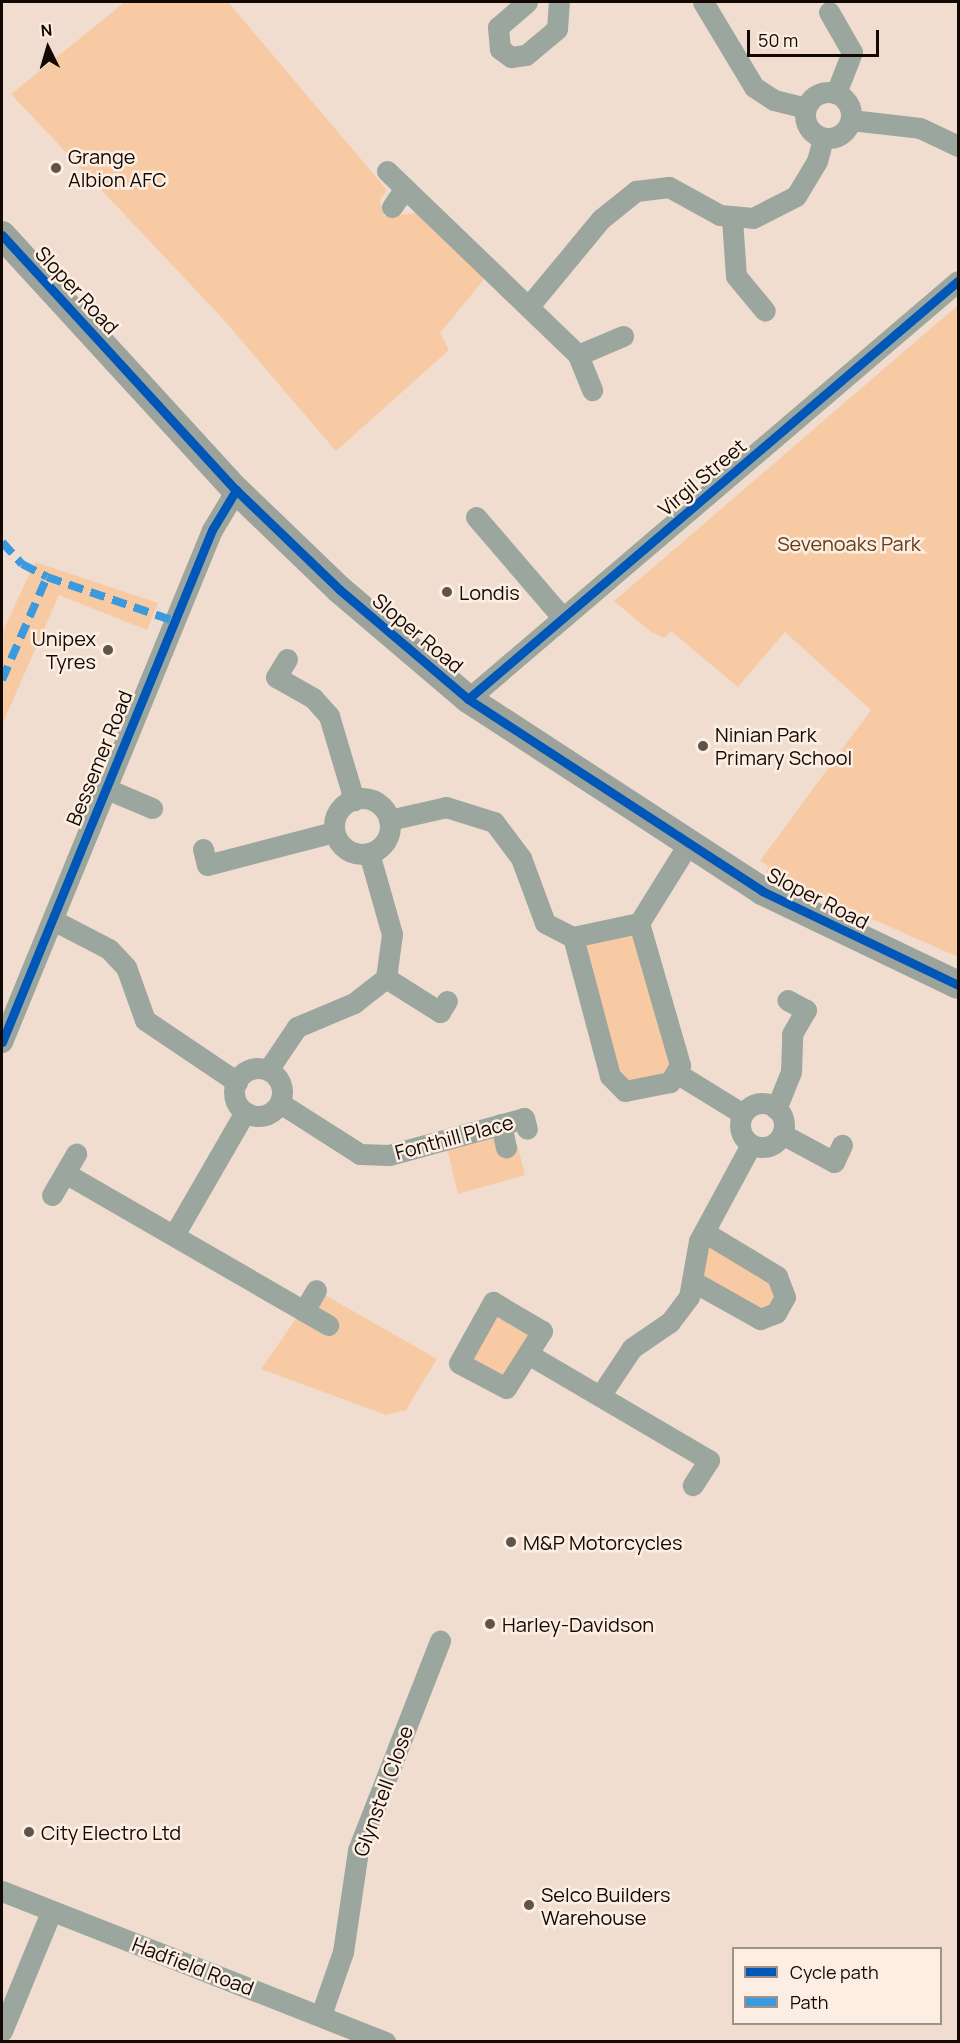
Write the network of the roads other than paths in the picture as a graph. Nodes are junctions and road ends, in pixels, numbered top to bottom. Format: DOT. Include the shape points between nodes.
graph roads {
  1 [pos="527,2"];
  2 [pos="558,2"];
  3 [pos="704,2"];
  4 [pos="829,12"];
  5 [pos="836,93"];
  6 [pos="806,108"];
  7 [pos="851,120"];
  8 [pos="823,138"];
  9 [pos="958,146"];
  10 [pos="387,171"];
  11 [pos="404,189"];
  12 [pos="392,207"];
  13 [pos="732,218"];
  14 [pos="2,235"];
  15 [pos="958,281"];
  16 [pos="529,306"];
  17 [pos="765,311"];
  18 [pos="623,336"];
  19 [pos="578,356"];
  20 [pos="592,390"];
  21 [pos="236,490"];
  22 [pos="476,517"];
  23 [pos="562,617"];
  24 [pos="287,659"];
  25 [pos="468,699"];
  26 [pos="106,789"];
  27 [pos="354,800"];
  28 [pos="152,808"];
  29 [pos="389,820"];
  30 [pos="334,832"];
  31 [pos="687,846"];
  32 [pos="203,849"];
  33 [pos="369,853"];
  34 [pos="53,920"];
  35 [pos="639,923"];
  36 [pos="573,937"];
  37 [pos="386,978"];
  38 [pos="958,985"];
  39 [pos="787,1000"];
  40 [pos="447,1001"];
  41 [pos="2,1042"];
  42 [pos="268,1070"];
  43 [pos="678,1074"];
  44 [pos="237,1082"];
  45 [pos="280,1103"];
  46 [pos="776,1108"];
  47 [pos="245,1112"];
  48 [pos="743,1114"];
  49 [pos="501,1124"];
  50 [pos="527,1129"];
  51 [pos="782,1134"];
  52 [pos="751,1145"];
  53 [pos="842,1145"];
  54 [pos="506,1147"];
  55 [pos="76,1154"];
  56 [pos="65,1173"];
  57 [pos="52,1195"];
  58 [pos="704,1232"];
  59 [pos="174,1235"];
  60 [pos="694,1282"];
  61 [pos="316,1290"];
  62 [pos="304,1311"];
  63 [pos="328,1325"];
  64 [pos="528,1354"];
  65 [pos="600,1396"];
  66 [pos="693,1485"];
  67 [pos="440,1641"];
  68 [pos="2,1891"];
  69 [pos="51,1912"];
  70 [pos="321,2015"];
  71 [pos="2,2031"];
  72 [pos="386,2042"];
  1 -- 2 [label="street" via="498,27 500,49 511,57 526,56 558,29"];
  3 -- 6 [label="street" via="754,87 774,100"];
  4 -- 5 [label="street" via="852,52"];
  5 -- 6 [label="street" via="818,94"];
  5 -- 7 [label="street" via="849,104"];
  6 -- 8 [label="street" via="808,127"];
  7 -- 8 [label="street" via="842,134"];
  7 -- 9 [label="street" via="920,128"];
  8 -- 13 [label="street" via="818,161 796,196 767,214"];
  10 -- 11 [label="street"];
  11 -- 12 [label="street"];
  11 -- 16 [label="street"];
  13 -- 16 [label="street" via="680,190 636,192 601,219"];
  13 -- 17 [label="street" via="736,276"];
  14 -- 21 [label="street, Sloper Road"];
  15 -- 23 [label="street, Virgil Street"];
  16 -- 19 [label="street"];
  18 -- 19 [label="street"];
  19 -- 20 [label="street"];
  21 -- 25 [label="street, Sloper Road" via="340,590"];
  21 -- 26 [label="street, Bessemer Road" via="215,522"];
  22 -- 23 [label="street"];
  23 -- 25 [label="street, Virgil Street"];
  24 -- 27 [label="street" via="276,677 314,698 329,716"];
  25 -- 31 [label="street, Sloper Road"];
  26 -- 28 [label="street"];
  26 -- 34 [label="street, Bessemer Road"];
  27 -- 29 [label="street" via="377,804"];
  27 -- 30 [label="street" via="337,813"];
  29 -- 33 [label="street" via="386,840"];
  29 -- 36 [label="street" via="446,807 494,822 521,858 546,923"];
  30 -- 32 [label="street" via="207,865"];
  30 -- 33 [label="street" via="350,852"];
  31 -- 35 [label="street"];
  31 -- 38 [label="street, Sloper Road" via="762,891"];
  33 -- 37 [label="street" via="392,934"];
  34 -- 41 [label="street, Bessemer Road"];
  34 -- 44 [label="street" via="109,949 126,967 145,1020"];
  35 -- 36 [label="street"];
  35 -- 43 [label="street" via="678,1055"];
  36 -- 43 [label="street" via="617,1086 651,1088"];
  37 -- 40 [label="street" via="440,1012"];
  37 -- 42 [label="street" via="354,1002 297,1027"];
  39 -- 46 [label="street" via="806,1010 792,1034 791,1072"];
  42 -- 44 [label="street" via="248,1070"];
  42 -- 45 [label="street" via="280,1082"];
  43 -- 48 [label="street"];
  44 -- 47 [label="street" via="236,1099"];
  45 -- 47 [label="street" via="267,1114"];
  45 -- 49 [label="street, Fonthill Place" via="360,1154 389,1155"];
  46 -- 48 [label="street" via="762,1103"];
  46 -- 51 [label="street" via="783,1119"];
  47 -- 59 [label="street"];
  48 -- 52 [label="street" via="740,1129"];
  49 -- 50 [label="street, Fonthill Place" via="524,1118"];
  49 -- 54 [label="street"];
  51 -- 52 [label="street" via="769,1146"];
  51 -- 53 [label="street" via="834,1162"];
  52 -- 58 [label="street"];
  55 -- 56 [label="street"];
  56 -- 57 [label="street"];
  56 -- 59 [label="street"];
  58 -- 60 [label="street"];
  58 -- 60 [label="street" via="777,1276 785,1297 776,1313 760,1319"];
  59 -- 62 [label="street"];
  60 -- 65 [label="street" via="682,1308 632,1348"];
  61 -- 62 [label="street"];
  62 -- 63 [label="street"];
  64 -- 65 [label="street"];
  65 -- 66 [label="street" via="709,1460"];
  67 -- 70 [label="street, Glynstell Close" via="358,1850 343,1952"];
  68 -- 69 [label="street, Hadfield Road"];
  69 -- 70 [label="street, Hadfield Road"];
  69 -- 71 [label="street"];
  70 -- 72 [label="street, Hadfield Road"];
}
